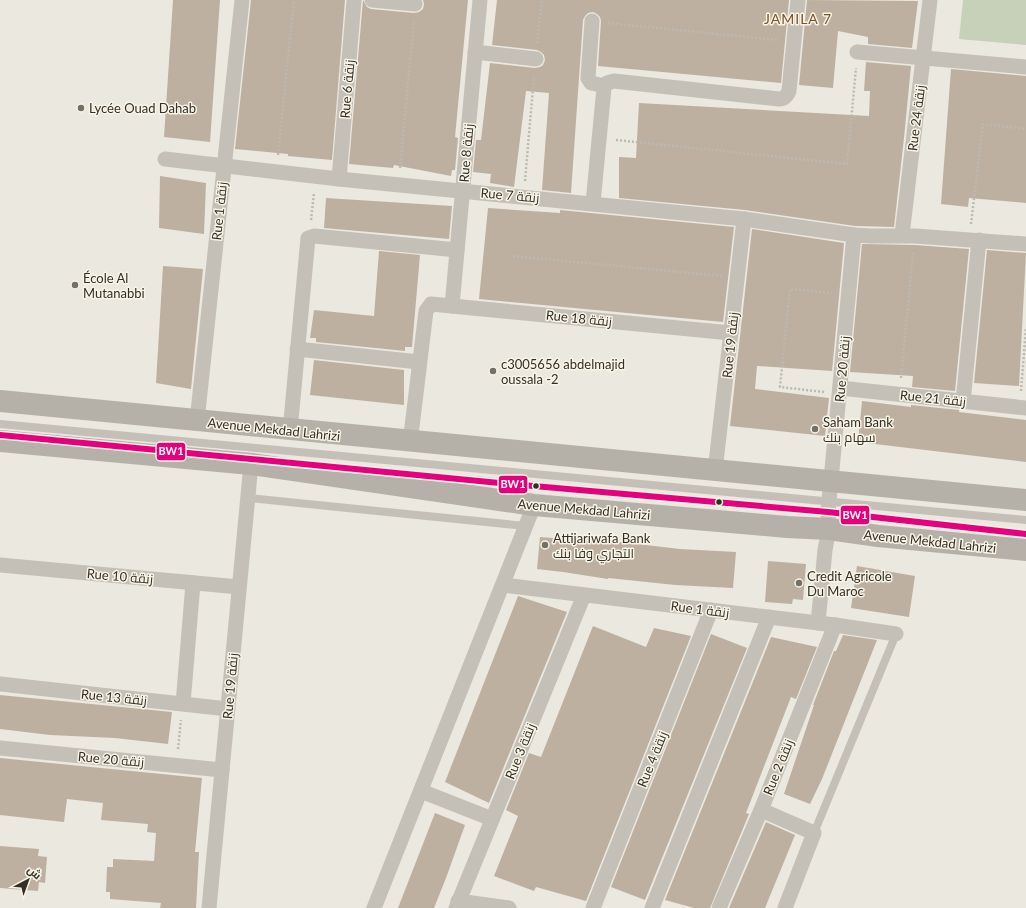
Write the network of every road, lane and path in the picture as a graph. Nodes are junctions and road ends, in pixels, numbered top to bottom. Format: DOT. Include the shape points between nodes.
graph roads {
  1 [pos="242,0"];
  2 [pos="294,0"];
  3 [pos="354,0"];
  4 [pos="372,0"];
  5 [pos="480,0"];
  6 [pos="542,0"];
  7 [pos="798,0"];
  8 [pos="930,0"];
  9 [pos="415,4"];
  10 [pos="592,21"];
  11 [pos="795,42"];
  12 [pos="475,52"];
  13 [pos="857,52"];
  14 [pos="923,58"];
  15 [pos="536,59"];
  16 [pos="1026,67"];
  17 [pos="607,84"];
  18 [pos="1026,129"];
  19 [pos="599,138"];
  20 [pos="165,159"];
  21 [pos="223,167"];
  22 [pos="276,172"];
  23 [pos="315,176"];
  24 [pos="339,179"];
  25 [pos="398,184"];
  26 [pos="463,191"];
  27 [pos="524,196"];
  28 [pos="593,203"];
  29 [pos="744,218"];
  30 [pos="854,235"];
  31 [pos="908,235"];
  32 [pos="310,237"];
  33 [pos="975,239"];
  34 [pos="1026,244"];
  35 [pos="457,250"];
  36 [pos="513,256"];
  37 [pos="737,277"];
  38 [pos="849,294"];
  39 [pos="452,306"];
  40 [pos="1026,328"];
  41 [pos="731,333"];
  42 [pos="298,350"];
  43 [pos="419,362"];
  44 [pos="840,391"];
  45 [pos="899,394"];
  46 [pos="0,401"];
  47 [pos="963,402"];
  48 [pos="1023,408"];
  49 [pos="197,421"];
  50 [pos="0,424"];
  51 [pos="290,431"];
  52 [pos="0,435"];
  53 [pos="0,441"];
  54 [pos="410,443"];
  55 [pos="251,464"];
  56 [pos="715,471"];
  57 [pos="248,498"];
  58 [pos="1026,500"];
  59 [pos="534,505"];
  60 [pos="829,507"];
  61 [pos="1026,520"];
  62 [pos="526,526"];
  63 [pos="1026,534"];
  64 [pos="1026,550"];
  65 [pos="0,565"];
  66 [pos="193,583"];
  67 [pos="503,585"];
  68 [pos="239,587"];
  69 [pos="584,595"];
  70 [pos="711,610"];
  71 [pos="769,617"];
  72 [pos="818,623"];
  73 [pos="835,625"];
  74 [pos="896,634"];
  75 [pos="0,684"];
  76 [pos="182,704"];
  77 [pos="228,709"];
  78 [pos="0,748"];
  79 [pos="177,765"];
  80 [pos="222,770"];
  81 [pos="421,791"];
  82 [pos="761,810"];
  83 [pos="492,819"];
  84 [pos="814,833"];
  85 [pos="457,905"];
  86 [pos="209,908"];
  87 [pos="374,908"];
  88 [pos="509,908"];
  89 [pos="593,908"];
  90 [pos="652,908"];
  91 [pos="719,908"];
  92 [pos="785,908"];
  1 -- 21 [label="street, Rue 1 زنقة"];
  2 -- 22 [label="path"];
  3 -- 24 [label="street, Rue 6 زنقة"];
  4 -- 9 [label="street"];
  5 -- 12 [label="street, Rue 8 زنقة"];
  6 -- 15 [label="path"];
  7 -- 11 [label="street"];
  8 -- 14 [label="street, Rue 24 زنقة"];
  9 -- 25 [label="path"];
  10 -- 11 [label="path"];
  10 -- 17 [label="street" via="588,78 591,82"];
  11 -- 17 [label="street" via="789,91 786,97 779,99 614,81"];
  12 -- 15 [label="street"];
  12 -- 26 [label="street, Rue 8 زنقة"];
  13 -- 14 [label="street"];
  13 -- 19 [label="path" via="847,164"];
  14 -- 16 [label="street"];
  14 -- 31 [label="street, Rue 24 زنقة"];
  15 -- 27 [label="path"];
  17 -- 19 [label="street"];
  18 -- 33 [label="path" via="983,124"];
  19 -- 28 [label="street"];
  20 -- 21 [label="street, Rue 7 زنقة"];
  21 -- 22 [label="street, Rue 7 زنقة"];
  21 -- 49 [label="street, Rue 1 زنقة"];
  22 -- 23 [label="street, Rue 7 زنقة"];
  23 -- 24 [label="street, Rue 7 زنقة"];
  23 -- 32 [label="path"];
  24 -- 25 [label="street, Rue 7 زنقة"];
  25 -- 26 [label="street, Rue 7 زنقة"];
  26 -- 27 [label="street, Rue 7 زنقة"];
  26 -- 35 [label="street, Rue 8 زنقة"];
  27 -- 28 [label="street, Rue 7 زنقة"];
  28 -- 29 [label="street, Rue 7 زنقة"];
  29 -- 30 [label="street, Rue 7 زنقة"];
  29 -- 37 [label="street, Rue 19 زنقة"];
  30 -- 31 [label="street, Rue 7 زنقة"];
  30 -- 38 [label="street, Rue 20 زنقة"];
  31 -- 33 [label="street, Rue 7 زنقة"];
  31 -- 45 [label="path"];
  32 -- 35 [label="street"];
  32 -- 42 [label="street"];
  33 -- 34 [label="street, Rue 7 زنقة"];
  33 -- 47 [label="street"];
  35 -- 39 [label="street, Rue 8 زنقة"];
  36 -- 37 [label="path"];
  37 -- 41 [label="street, Rue 19 زنقة"];
  38 -- 44 [label="street, Rue 20 زنقة"];
  38 -- 44 [label="path" via="790,289 780,387"];
  39 -- 41 [label="street, Rue 18 زنقة"];
  39 -- 43 [label="street, Rue 18 زنقة" via="434,304 426,311"];
  40 -- 48 [label="path"];
  41 -- 56 [label="street, Rue 19 زنقة"];
  42 -- 43 [label="street"];
  42 -- 51 [label="street"];
  43 -- 54 [label="street"];
  44 -- 45 [label="street, Rue 21 زنقة"];
  44 -- 60 [label="street, Rue 20 زنقة"];
  45 -- 47 [label="street, Rue 21 زنقة"];
  46 -- 49 [label="main road, Avenue Mekdad Lahrizi"];
  47 -- 48 [label="street, Rue 21 زنقة"];
  49 -- 51 [label="main road, Avenue Mekdad Lahrizi"];
  50 -- 60 [label="lane"];
  51 -- 54 [label="main road, Avenue Mekdad Lahrizi"];
  52 -- 60 [label="lane" via="503,483"];
  53 -- 55 [label="main road, Avenue Mekdad Lahrizi"];
  54 -- 56 [label="main road, Avenue Mekdad Lahrizi"];
  55 -- 57 [label="street, Rue 19 زنقة"];
  55 -- 59 [label="main road, Avenue Mekdad Lahrizi"];
  56 -- 60 [label="main road, Avenue Mekdad Lahrizi"];
  57 -- 62 [label="lane"];
  57 -- 68 [label="street, Rue 19 زنقة"];
  58 -- 60 [label="main road, Avenue Mekdad Lahrizi"];
  59 -- 60 [label="main road, Avenue Mekdad Lahrizi" via="779,527"];
  59 -- 62 [label="street"];
  60 -- 61 [label="lane"];
  60 -- 63 [label="lane"];
  60 -- 64 [label="main road, Avenue Mekdad Lahrizi" via="878,536"];
  60 -- 72 [label="street, Rue 20 زنقة"];
  62 -- 67 [label="street"];
  65 -- 66 [label="street, Rue 10 زنقة"];
  66 -- 68 [label="street, Rue 10 زنقة"];
  66 -- 76 [label="street"];
  67 -- 69 [label="street, Rue 1 زنقة"];
  67 -- 81 [label="street"];
  68 -- 77 [label="street, Rue 19 زنقة"];
  69 -- 70 [label="street, Rue 1 زنقة"];
  69 -- 83 [label="street, Rue 3 زنقة"];
  70 -- 71 [label="street, Rue 1 زنقة"];
  70 -- 89 [label="street, Rue 4 زنقة"];
  71 -- 72 [label="street, Rue 1 زنقة"];
  71 -- 90 [label="street"];
  72 -- 73 [label="street, Rue 1 زنقة"];
  73 -- 74 [label="street, Rue 1 زنقة"];
  73 -- 82 [label="street, Rue 2 زنقة"];
  74 -- 84 [label="lane"];
  75 -- 76 [label="street, Rue 13 زنقة"];
  76 -- 77 [label="street, Rue 13 زنقة"];
  76 -- 79 [label="path"];
  77 -- 80 [label="street, Rue 19 زنقة"];
  78 -- 79 [label="street, Rue 20 زنقة"];
  79 -- 80 [label="street, Rue 20 زنقة"];
  80 -- 86 [label="street, Rue 19 زنقة"];
  81 -- 83 [label="street"];
  81 -- 87 [label="street"];
  82 -- 84 [label="street"];
  82 -- 91 [label="street, Rue 2 زنقة"];
  83 -- 85 [label="street, Rue 3 زنقة"];
  84 -- 92 [label="street"];
  85 -- 88 [label="street"];
}
